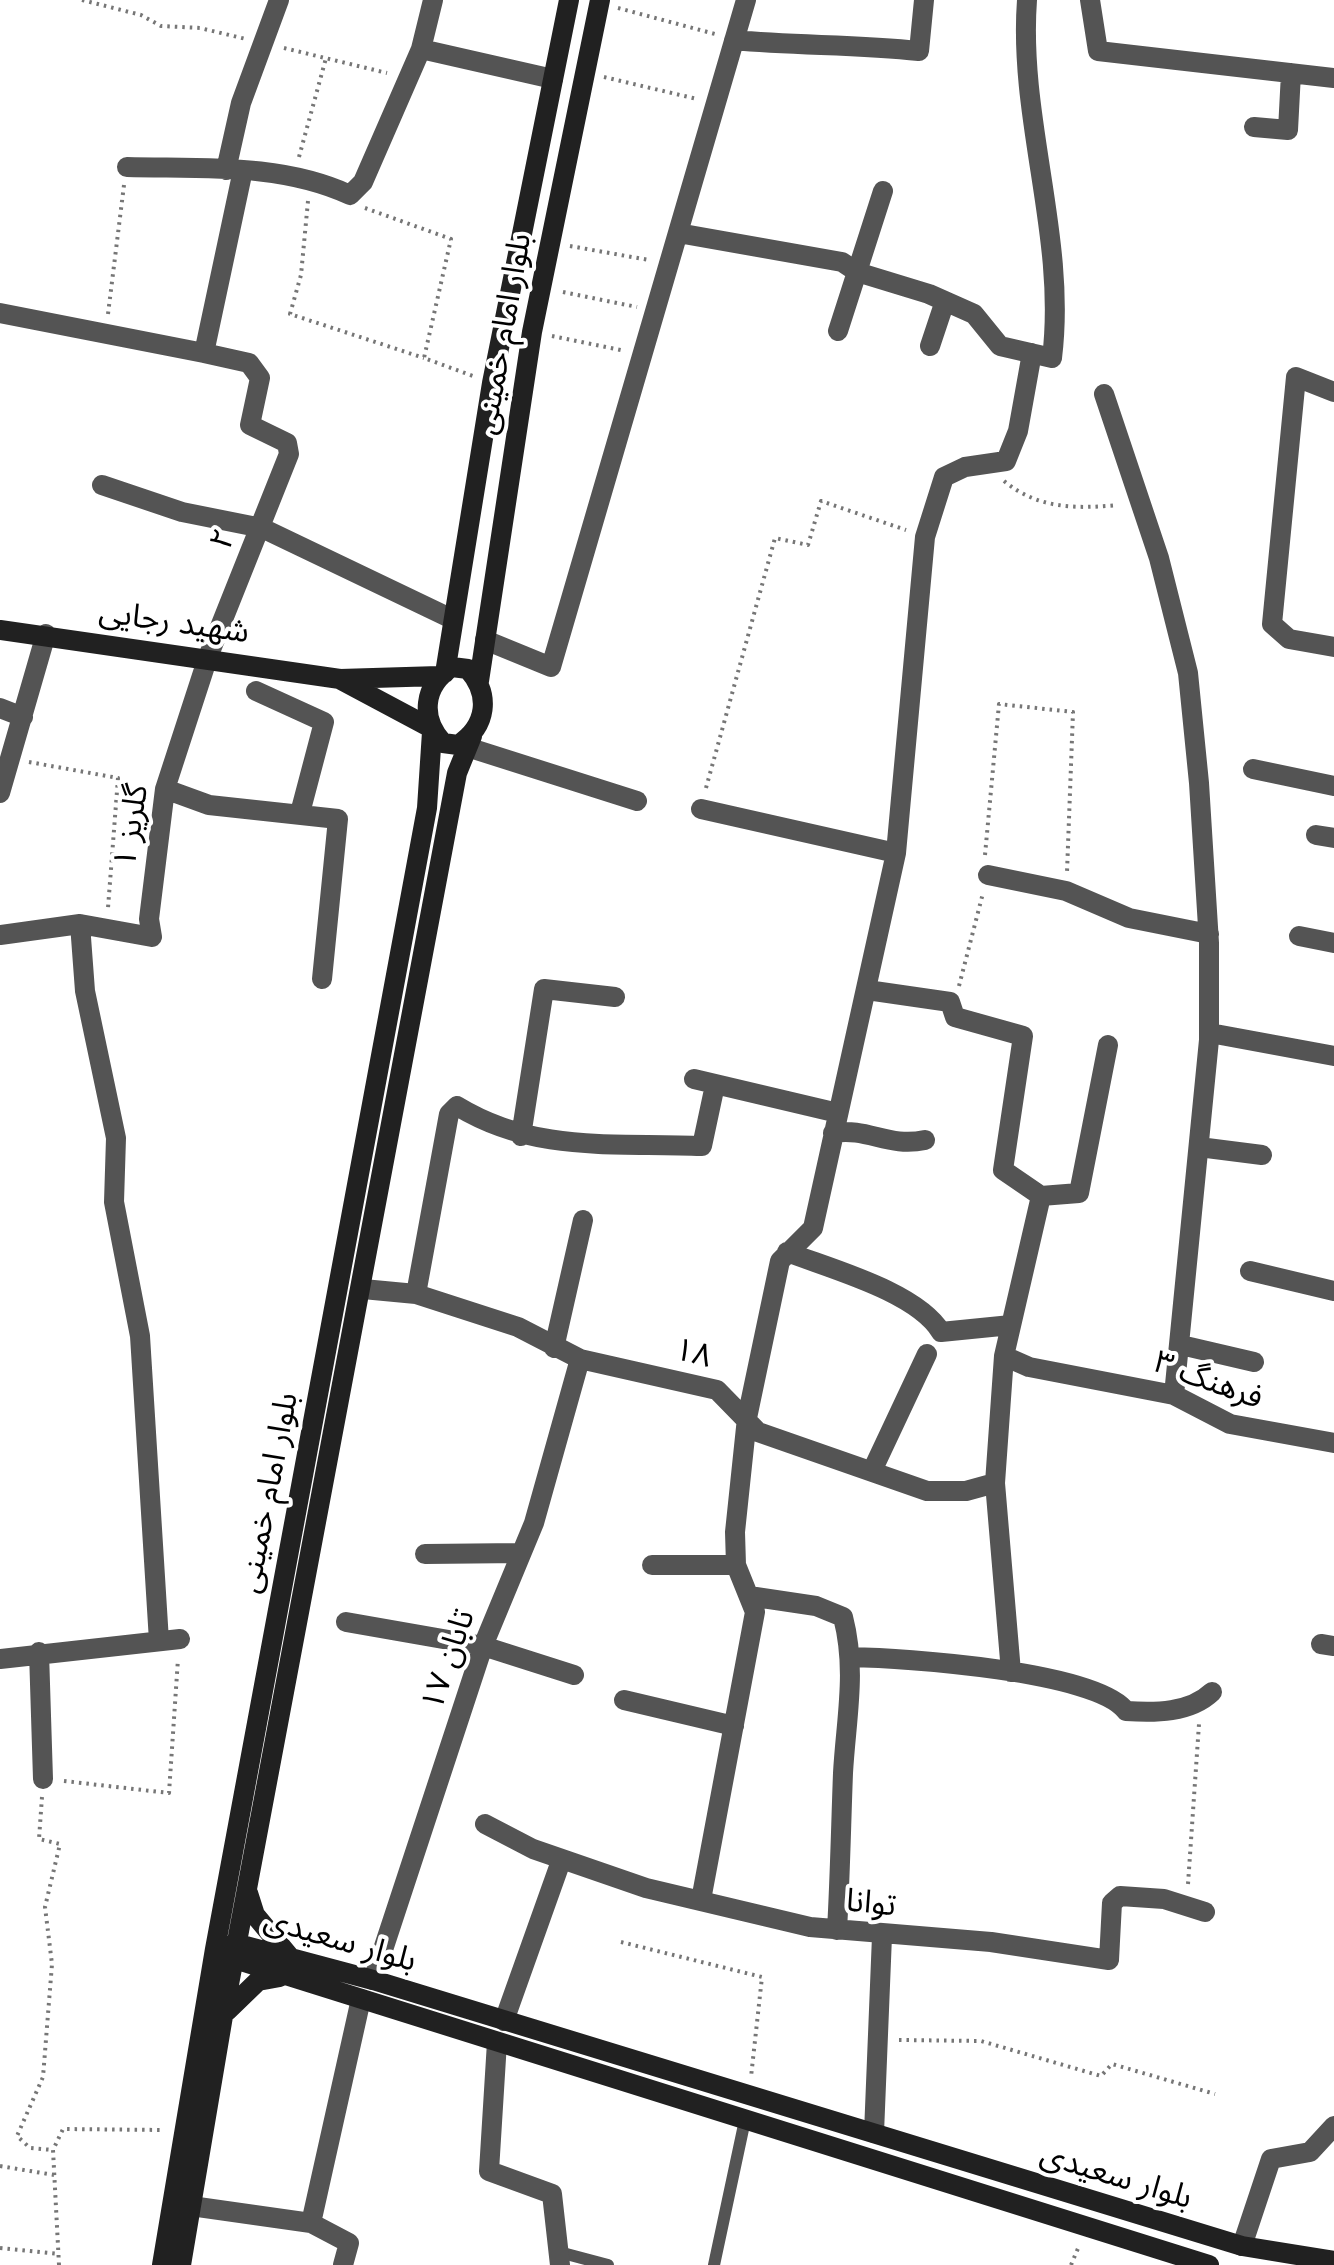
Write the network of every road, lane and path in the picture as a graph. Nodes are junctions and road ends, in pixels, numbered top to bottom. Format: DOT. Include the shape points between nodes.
graph roads {
  1 [pos="82,0"];
  2 [pos="278,0"];
  3 [pos="433,0"];
  4 [pos="569,0"];
  5 [pos="746,0"];
  6 [pos="924,0"];
  7 [pos="1027,0"];
  8 [pos="1090,0"];
  9 [pos="600,2"];
  10 [pos="734,40"];
  11 [pos="260,42"];
  12 [pos="421,49"];
  13 [pos="326,58"];
  14 [pos="585,73"];
  15 [pos="1291,74"];
  16 [pos="408,78"];
  17 [pos="1334,78"];
  18 [pos="553,79"];
  19 [pos="716,104"];
  20 [pos="1254,127"];
  21 [pos="127,166"];
  22 [pos="235,170"];
  23 [pos="303,178"];
  24 [pos="882,191"];
  25 [pos="350,195"];
  26 [pos="678,233"];
  27 [pos="550,242"];
  28 [pos="670,263"];
  29 [pos="857,272"];
  30 [pos="542,287"];
  31 [pos="946,301"];
  32 [pos="656,312"];
  33 [pos="0,313"];
  34 [pos="532,332"];
  35 [pos="838,332"];
  36 [pos="106,334"];
  37 [pos="930,346"];
  38 [pos="204,352"];
  39 [pos="1032,353"];
  40 [pos="644,355"];
  41 [pos="424,358"];
  42 [pos="492,383"];
  43 [pos="1334,392"];
  44 [pos="1104,394"];
  45 [pos="988,467"];
  46 [pos="102,484"];
  47 [pos="1138,503"];
  48 [pos="262,528"];
  49 [pos="925,536"];
  50 [pos="450,618"];
  51 [pos="0,630"];
  52 [pos="46,634"];
  53 [pos="484,640"];
  54 [pos="1334,647"];
  55 [pos="208,657"];
  56 [pos="442,674"];
  57 [pos="340,679"];
  58 [pos="479,681"];
  59 [pos="256,690"];
  60 [pos="999,704"];
  61 [pos="0,708"];
  62 [pos="23,716"];
  63 [pos="432,730"];
  64 [pos="469,742"];
  65 [pos="10,759"];
  66 [pos="1253,769"];
  67 [pos="1334,786"];
  68 [pos="165,789"];
  69 [pos="0,792"];
  70 [pos="637,801"];
  71 [pos="701,809"];
  72 [pos="300,813"];
  73 [pos="896,853"];
  74 [pos="988,874"];
  75 [pos="1066,891"];
  76 [pos="80,924"];
  77 [pos="106,929"];
  78 [pos="0,934"];
  79 [pos="1208,934"];
  80 [pos="1299,936"];
  81 [pos="1334,943"];
  82 [pos="322,979"];
  83 [pos="867,990"];
  84 [pos="615,997"];
  85 [pos="1210,1033"];
  86 [pos="1108,1045"];
  87 [pos="1334,1056"];
  88 [pos="694,1079"];
  89 [pos="716,1084"];
  90 [pos="836,1123"];
  91 [pos="521,1136"];
  92 [pos="925,1140"];
  93 [pos="1199,1148"];
  94 [pos="1262,1155"];
  95 [pos="1041,1196"];
  96 [pos="583,1220"];
  97 [pos="787,1252"];
  98 [pos="1250,1271"];
  99 [pos="363,1289"];
  100 [pos="1334,1291"];
  101 [pos="416,1294"];
  102 [pos="1011,1325"];
  103 [pos="1180,1345"];
  104 [pos="554,1348"];
  105 [pos="927,1354"];
  106 [pos="1004,1356"];
  107 [pos="580,1359"];
  108 [pos="1254,1362"];
  109 [pos="1174,1395"];
  110 [pos="747,1418"];
  111 [pos="1334,1444"];
  112 [pos="872,1471"];
  113 [pos="995,1483"];
  114 [pos="521,1553"];
  115 [pos="426,1554"];
  116 [pos="652,1565"];
  117 [pos="736,1565"];
  118 [pos="749,1596"];
  119 [pos="346,1622"];
  120 [pos="169,1640"];
  121 [pos="483,1646"];
  122 [pos="39,1652"];
  123 [pos="851,1657"];
  124 [pos="0,1659"];
  125 [pos="1011,1672"];
  126 [pos="574,1675"];
  127 [pos="1206,1698"];
  128 [pos="624,1700"];
  129 [pos="734,1726"];
  130 [pos="43,1778"];
  131 [pos="486,1824"];
  132 [pos="562,1860"];
  133 [pos="247,1890"];
  134 [pos="701,1900"];
  135 [pos="1196,1908"];
  136 [pos="837,1930"];
  137 [pos="882,1936"];
  138 [pos="621,1942"];
  139 [pos="215,1949"];
  140 [pos="236,1953"];
  141 [pos="286,1967"];
  142 [pos="373,1980"];
  143 [pos="361,1999"];
  144 [pos="223,2016"];
  145 [pos="500,2032"];
  146 [pos="880,2036"];
  147 [pos="749,2094"];
  148 [pos="1215,2094"];
  149 [pos="811,2113"];
  150 [pos="745,2120"];
  151 [pos="1334,2126"];
  152 [pos="184,2130"];
  153 [pos="874,2133"];
  154 [pos="802,2138"];
  155 [pos="53,2150"];
  156 [pos="0,2166"];
  157 [pos="55,2175"];
  158 [pos="192,2206"];
  159 [pos="312,2223"];
  160 [pos="1242,2246"];
  161 [pos="0,2248"];
  162 [pos="58,2254"];
  163 [pos="560,2259"];
  164 [pos="1334,2261"];
  165 [pos="59,2265"];
  166 [pos="162,2265"];
  167 [pos="182,2265"];
  168 [pos="344,2265"];
  169 [pos="608,2265"];
  170 [pos="714,2265"];
  171 [pos="1209,2265"];
  1 -- 11 [label="path" via="161,26"];
  2 -- 11 [label="street"];
  3 -- 12 [label="street"];
  4 -- 18 [label="main road, بلوار امام خمینی"];
  5 -- 10 [label="street"];
  6 -- 10 [label="street" via="919,51"];
  7 -- 39 [label="street" via="1030,85 1058,310 1052,358"];
  8 -- 15 [label="street" via="1098,51"];
  9 -- 10 [label="path"];
  9 -- 14 [label="main road, بلوار امام خمینی"];
  10 -- 19 [label="street"];
  11 -- 13 [label="path"];
  11 -- 22 [label="street"];
  12 -- 16 [label="street"];
  12 -- 18 [label="street"];
  13 -- 16 [label="path"];
  13 -- 23 [label="path"];
  14 -- 19 [label="path"];
  14 -- 27 [label="main road, بلوار امام خمینی"];
  15 -- 17 [label="street"];
  15 -- 20 [label="street" via="1288,130"];
  16 -- 25 [label="street" via="363,182"];
  18 -- 42 [label="main road, بلوار امام خمینی"];
  19 -- 26 [label="street"];
  21 -- 22 [label="street"];
  21 -- 36 [label="path"];
  22 -- 23 [label="street"];
  22 -- 38 [label="street"];
  23 -- 25 [label="street"];
  23 -- 41 [label="path" via="301,275 290,314"];
  24 -- 29 [label="street"];
  25 -- 41 [label="path" via="366,209 451,239"];
  26 -- 28 [label="street"];
  26 -- 29 [label="street" via="842,262"];
  27 -- 28 [label="path"];
  27 -- 30 [label="main road, بلوار امام خمینی"];
  28 -- 32 [label="street"];
  29 -- 31 [label="street"];
  29 -- 35 [label="street"];
  30 -- 32 [label="path"];
  30 -- 34 [label="main road, بلوار امام خمینی"];
  31 -- 37 [label="street"];
  31 -- 39 [label="street" via="974,314 1000,346"];
  32 -- 40 [label="street"];
  33 -- 36 [label="street"];
  34 -- 40 [label="path"];
  34 -- 53 [label="main road, بلوار امام خمینی"];
  36 -- 38 [label="street"];
  38 -- 48 [label="street, ۲" via="249,363 260,378 250,424 287,443 289,454"];
  39 -- 45 [label="street" via="1018,432 1006,461"];
  40 -- 53 [label="street" via="551,667"];
  41 -- 42 [label="path"];
  42 -- 50 [label="main road, بلوار امام خمینی"];
  43 -- 54 [label="street" via="1296,377 1272,624 1289,639"];
  44 -- 47 [label="street"];
  45 -- 47 [label="path" via="1018,492 1067,508"];
  45 -- 49 [label="street" via="944,477"];
  46 -- 48 [label="street" via="182,512"];
  47 -- 79 [label="street" via="1188,672"];
  48 -- 50 [label="street"];
  48 -- 55 [label="street, ۲"];
  49 -- 71 [label="path" via="821,500 808,545 775,538"];
  49 -- 73 [label="street"];
  50 -- 56 [label="main road, بلوار امام خمینی"];
  51 -- 52 [label="main road, شهید رجایی"];
  52 -- 55 [label="main road, شهید رجایی"];
  52 -- 62 [label="street"];
  53 -- 58 [label="main road, بلوار امام خمینی"];
  55 -- 57 [label="main road, شهید رجایی"];
  55 -- 68 [label="street, گلریز ۱"];
  56 -- 57 [label="main road"];
  56 -- 58 [label="main road" via="468,669"];
  56 -- 63 [label="main road" via="429,692"];
  57 -- 63 [label="main road"];
  58 -- 64 [label="main road" via="482,720"];
  59 -- 72 [label="street" via="324,722"];
  60 -- 75 [label="path" via="1073,712"];
  61 -- 62 [label="street"];
  62 -- 65 [label="street"];
  63 -- 64 [label="main road" via="443,744"];
  63 -- 139 [label="main road, بلوار امام خمینی" via="427,808"];
  64 -- 70 [label="street"];
  64 -- 99 [label="main road, بلوار امام خمینی" via="457,773"];
  65 -- 69 [label="street"];
  65 -- 77 [label="path" via="118,778"];
  66 -- 67 [label="street"];
  68 -- 72 [label="street" via="210,805"];
  68 -- 77 [label="street, گلریز ۱" via="152,937"];
  71 -- 73 [label="street"];
  72 -- 82 [label="street" via="338,820"];
  73 -- 83 [label="street"];
  74 -- 75 [label="street"];
  75 -- 79 [label="street" via="1129,918"];
  76 -- 77 [label="street, گلریز ۱"];
  76 -- 78 [label="street, گلریز ۱"];
  76 -- 120 [label="street" via="85,991 116,1138 114,1202 140,1336"];
  79 -- 85 [label="street"];
  80 -- 81 [label="street"];
  83 -- 90 [label="street"];
  83 -- 95 [label="street" via="950,1002 955,1017 1023,1036 1003,1170"];
  84 -- 91 [label="street" via="544,989"];
  85 -- 87 [label="street"];
  85 -- 93 [label="street"];
  86 -- 95 [label="street" via="1079,1193"];
  88 -- 89 [label="street"];
  89 -- 90 [label="street"];
  89 -- 91 [label="street" via="702,1146 592,1145"];
  90 -- 92 [label="street" via="900,1144"];
  90 -- 97 [label="street" via="813,1228"];
  91 -- 101 [label="street" via="457,1106 449,1114"];
  93 -- 94 [label="street"];
  93 -- 103 [label="street"];
  95 -- 102 [label="street"];
  96 -- 104 [label="street"];
  97 -- 102 [label="street" via="911,1303 941,1332"];
  97 -- 110 [label="street"];
  98 -- 100 [label="street"];
  99 -- 101 [label="street, ۱۸"];
  99 -- 133 [label="main road, بلوار امام خمینی"];
  101 -- 104 [label="street, ۱۸" via="518,1327"];
  102 -- 106 [label="street"];
  103 -- 108 [label="street"];
  103 -- 109 [label="street"];
  104 -- 107 [label="street, ۱۸"];
  105 -- 112 [label="street"];
  106 -- 109 [label="street, فرهنگ ۳" via="1029,1367"];
  106 -- 113 [label="street"];
  107 -- 110 [label="street, ۱۸" via="717,1390"];
  107 -- 114 [label="street, تابان ۱۷"];
  109 -- 111 [label="street, فرهنگ ۳" via="1230,1424"];
  110 -- 112 [label="street, ۱۸" via="758,1432"];
  110 -- 117 [label="street"];
  112 -- 113 [label="street, ۱۸" via="927,1491"];
  113 -- 125 [label="street"];
  114 -- 115 [label="street"];
  114 -- 121 [label="street, تابان ۱۷"];
  116 -- 117 [label="street"];
  117 -- 118 [label="street"];
  118 -- 123 [label="street" via="843,1617"];
  118 -- 129 [label="street" via="754,1612"];
  119 -- 121 [label="street"];
  120 -- 122 [label="street"];
  120 -- 130 [label="path" via="169,1793"];
  121 -- 126 [label="street"];
  121 -- 142 [label="street, تابان ۱۷"];
  122 -- 124 [label="street"];
  122 -- 130 [label="street"];
  123 -- 125 [label="street"];
  123 -- 136 [label="street"];
  125 -- 127 [label="street" via="1116,1697 1126,1711 1170,1710"];
  127 -- 135 [label="path"];
  128 -- 129 [label="street"];
  129 -- 134 [label="street"];
  130 -- 155 [label="path" via="39,1840 60,1844 45,1908 50,2023 43,2077 17,2136 30,2148"];
  131 -- 132 [label="street, توانا"];
  132 -- 134 [label="street, توانا"];
  132 -- 145 [label="street"];
  133 -- 140 [label="main road, بلوار امام خمینی"];
  133 -- 141 [label="main road"];
  134 -- 136 [label="street, توانا"];
  135 -- 137 [label="street, توانا" via="1120,1896 1112,1903 1110,1960 991,1942"];
  136 -- 137 [label="street, توانا"];
  137 -- 146 [label="street"];
  138 -- 147 [label="path" via="762,1978"];
  139 -- 140 [label="main road, بلوار سعیدی"];
  139 -- 152 [label="main road, بلوار امام خمینی"];
  140 -- 141 [label="main road, بلوار سعیدی"];
  140 -- 144 [label="main road, بلوار امام خمینی"];
  141 -- 142 [label="main road, بلوار سعیدی"];
  141 -- 143 [label="main road, بلوار سعیدی"];
  141 -- 144 [label="main road" via="238,1996"];
  142 -- 145 [label="main road, بلوار سعیدی"];
  143 -- 145 [label="main road, بلوار سعیدی"];
  143 -- 159 [label="street"];
  144 -- 158 [label="main road, بلوار امام خمینی"];
  145 -- 147 [label="main road, بلوار سعیدی"];
  145 -- 150 [label="main road, بلوار سعیدی"];
  145 -- 163 [label="street" via="488,2171 552,2194"];
  146 -- 148 [label="path" via="981,2041 1101,2076 1112,2064"];
  146 -- 153 [label="street"];
  147 -- 149 [label="main road, بلوار سعیدی"];
  149 -- 153 [label="main road, بلوار سعیدی"];
  149 -- 154 [label="main road"];
  150 -- 154 [label="main road, بلوار سعیدی"];
  150 -- 170 [label="lane"];
  151 -- 160 [label="street" via="1310,2152 1271,2159"];
  152 -- 155 [label="path" via="62,2129"];
  152 -- 166 [label="main road, بلوار امام خمینی"];
  153 -- 160 [label="main road, بلوار سعیدی"];
  154 -- 171 [label="main road, بلوار سعیدی"];
  155 -- 157 [label="path"];
  156 -- 157 [label="path"];
  157 -- 162 [label="path"];
  158 -- 159 [label="street"];
  158 -- 167 [label="main road, بلوار امام خمینی"];
  159 -- 168 [label="street" via="349,2243"];
  160 -- 164 [label="main road, بلوار سعیدی"];
  161 -- 162 [label="path"];
  162 -- 165 [label="path"];
  163 -- 169 [label="lane"];
}
